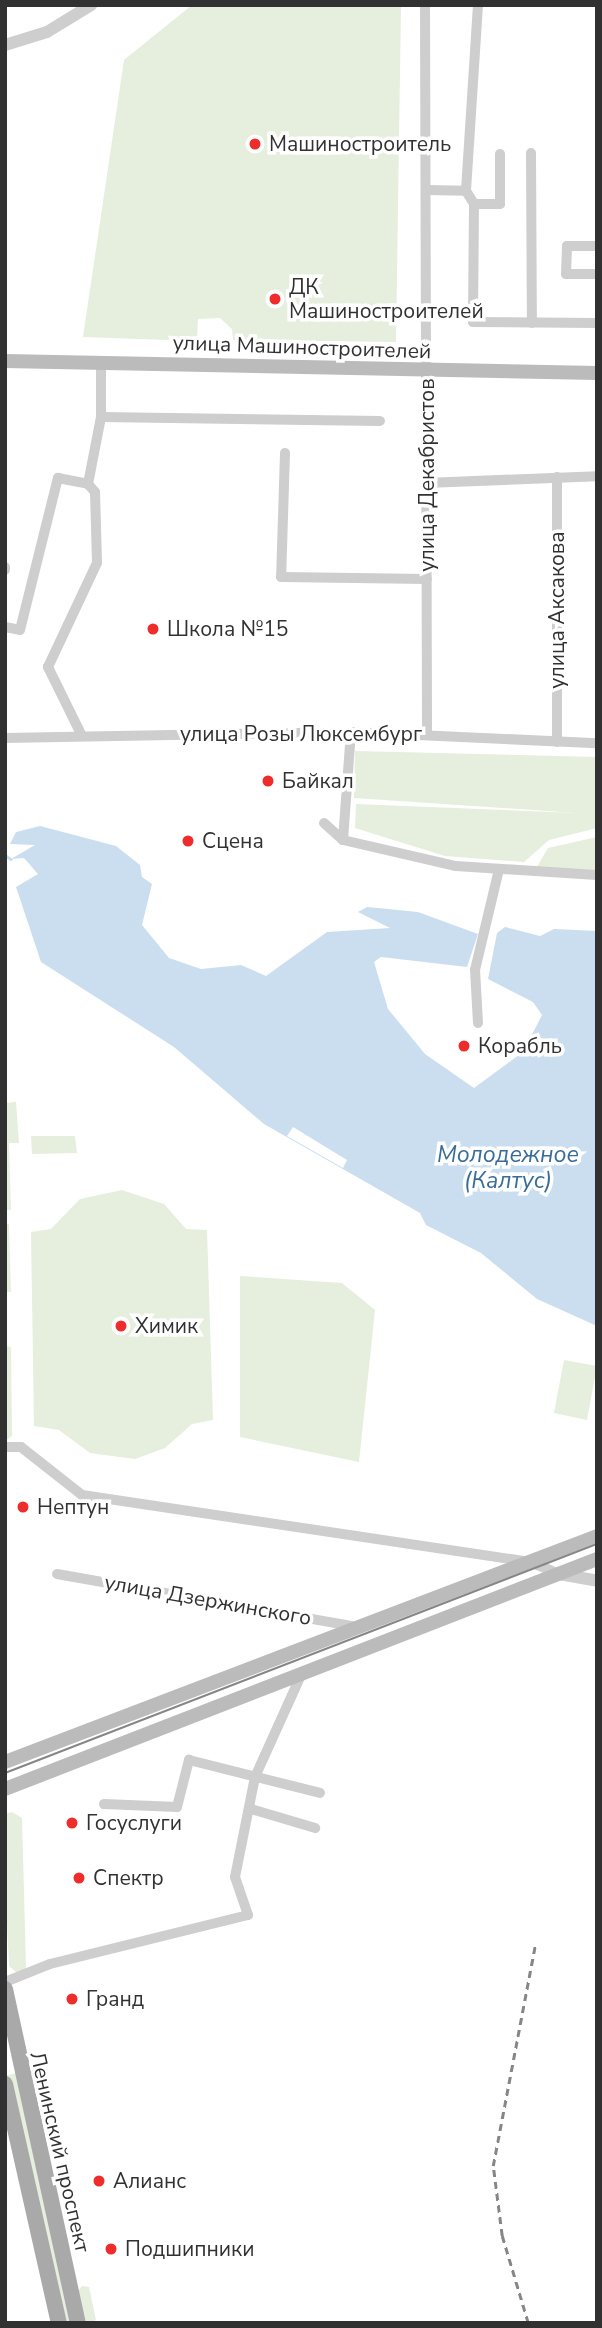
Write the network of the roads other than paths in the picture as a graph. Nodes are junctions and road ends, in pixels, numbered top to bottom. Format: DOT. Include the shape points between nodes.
graph roads {
  1 [pos="90,5"];
  2 [pos="425,5"];
  3 [pos="478,5"];
  4 [pos="5,46"];
  5 [pos="531,153"];
  6 [pos="500,155"];
  7 [pos="427,190"];
  8 [pos="466,191"];
  9 [pos="474,204"];
  10 [pos="597,246"];
  11 [pos="597,274"];
  12 [pos="532,323"];
  13 [pos="597,323"];
  14 [pos="6,361"];
  15 [pos="101,361"];
  16 [pos="5,367"];
  17 [pos="427,373"];
  18 [pos="597,373"];
  19 [pos="101,417"];
  20 [pos="380,421"];
  21 [pos="285,453"];
  22 [pos="597,476"];
  23 [pos="557,477"];
  24 [pos="426,483"];
  25 [pos="88,484"];
  26 [pos="427,579"];
  27 [pos="5,627"];
  28 [pos="351,732"];
  29 [pos="81,734"];
  30 [pos="427,734"];
  31 [pos="5,738"];
  32 [pos="557,742"];
  33 [pos="597,743"];
  34 [pos="324,823"];
  35 [pos="342,840"];
  36 [pos="499,869"];
  37 [pos="597,876"];
  38 [pos="478,1023"];
  39 [pos="5,1447"];
  40 [pos="597,1536"];
  41 [pos="597,1559"];
  42 [pos="530,1562"];
  43 [pos="57,1574"];
  44 [pos="559,1574"];
  45 [pos="597,1581"];
  46 [pos="358,1627"];
  47 [pos="302,1673"];
  48 [pos="5,1762"];
  49 [pos="255,1777"];
  50 [pos="5,1789"];
  51 [pos="320,1793"];
  52 [pos="104,1804"];
  53 [pos="251,1809"];
  54 [pos="315,1828"];
  55 [pos="5,1982"];
  56 [pos="5,1989"];
  57 [pos="5,2084"];
  58 [pos="59,2323"];
  59 [pos="78,2323"];
  1 -- 4 [label="street" via="47,32"];
  2 -- 7 [label="street, улица Декабристов"];
  3 -- 8 [label="street"];
  5 -- 12 [label="street"];
  6 -- 9 [label="street" via="500,205"];
  7 -- 8 [label="street"];
  7 -- 17 [label="street, улица Декабристов"];
  8 -- 9 [label="street"];
  9 -- 12 [label="street" via="473,322"];
  10 -- 11 [label="street" via="567,246 566,274"];
  12 -- 13 [label="street"];
  14 -- 15 [label="main road, улица Машиностроителей"];
  14 -- 16 [label="street"];
  15 -- 17 [label="main road, улица Машиностроителей"];
  15 -- 19 [label="street"];
  17 -- 18 [label="main road, улица Машиностроителей"];
  17 -- 24 [label="street, улица Декабристов"];
  19 -- 20 [label="street"];
  19 -- 25 [label="street"];
  21 -- 26 [label="street" via="281,578"];
  22 -- 23 [label="street"];
  23 -- 24 [label="street"];
  23 -- 32 [label="street, улица Аксакова"];
  24 -- 26 [label="street, улица Декабристов"];
  25 -- 27 [label="street" via="58,478 20,630"];
  25 -- 29 [label="street" via="95,492 97,563 48,667"];
  26 -- 30 [label="street, улица Декабристов"];
  28 -- 29 [label="street, улица Розы Люксембург"];
  28 -- 30 [label="street, улица Розы Люксембург"];
  28 -- 35 [label="street"];
  29 -- 31 [label="street, улица Розы Люксембург"];
  30 -- 32 [label="street, улица Розы Люксембург"];
  32 -- 33 [label="street, улица Розы Люксембург"];
  34 -- 35 [label="street"];
  35 -- 36 [label="street" via="456,866"];
  36 -- 37 [label="street"];
  36 -- 38 [label="street" via="475,970"];
  39 -- 42 [label="street" via="21,1447 82,1495"];
  40 -- 42 [label="main road"];
  41 -- 44 [label="main road"];
  42 -- 44 [label="street"];
  42 -- 46 [label="main road"];
  43 -- 46 [label="street, улица Дзержинского"];
  44 -- 45 [label="street"];
  44 -- 47 [label="main road"];
  46 -- 48 [label="main road"];
  47 -- 49 [label="street"];
  47 -- 50 [label="main road"];
  49 -- 51 [label="street"];
  49 -- 52 [label="street" via="190,1760 177,1807"];
  49 -- 53 [label="street"];
  53 -- 54 [label="street"];
  53 -- 55 [label="street" via="235,1877 248,1915 50,1964"];
  56 -- 59 [label="main road, Ленинский проспект"];
  57 -- 58 [label="main road, Ленинский проспект"];
}
